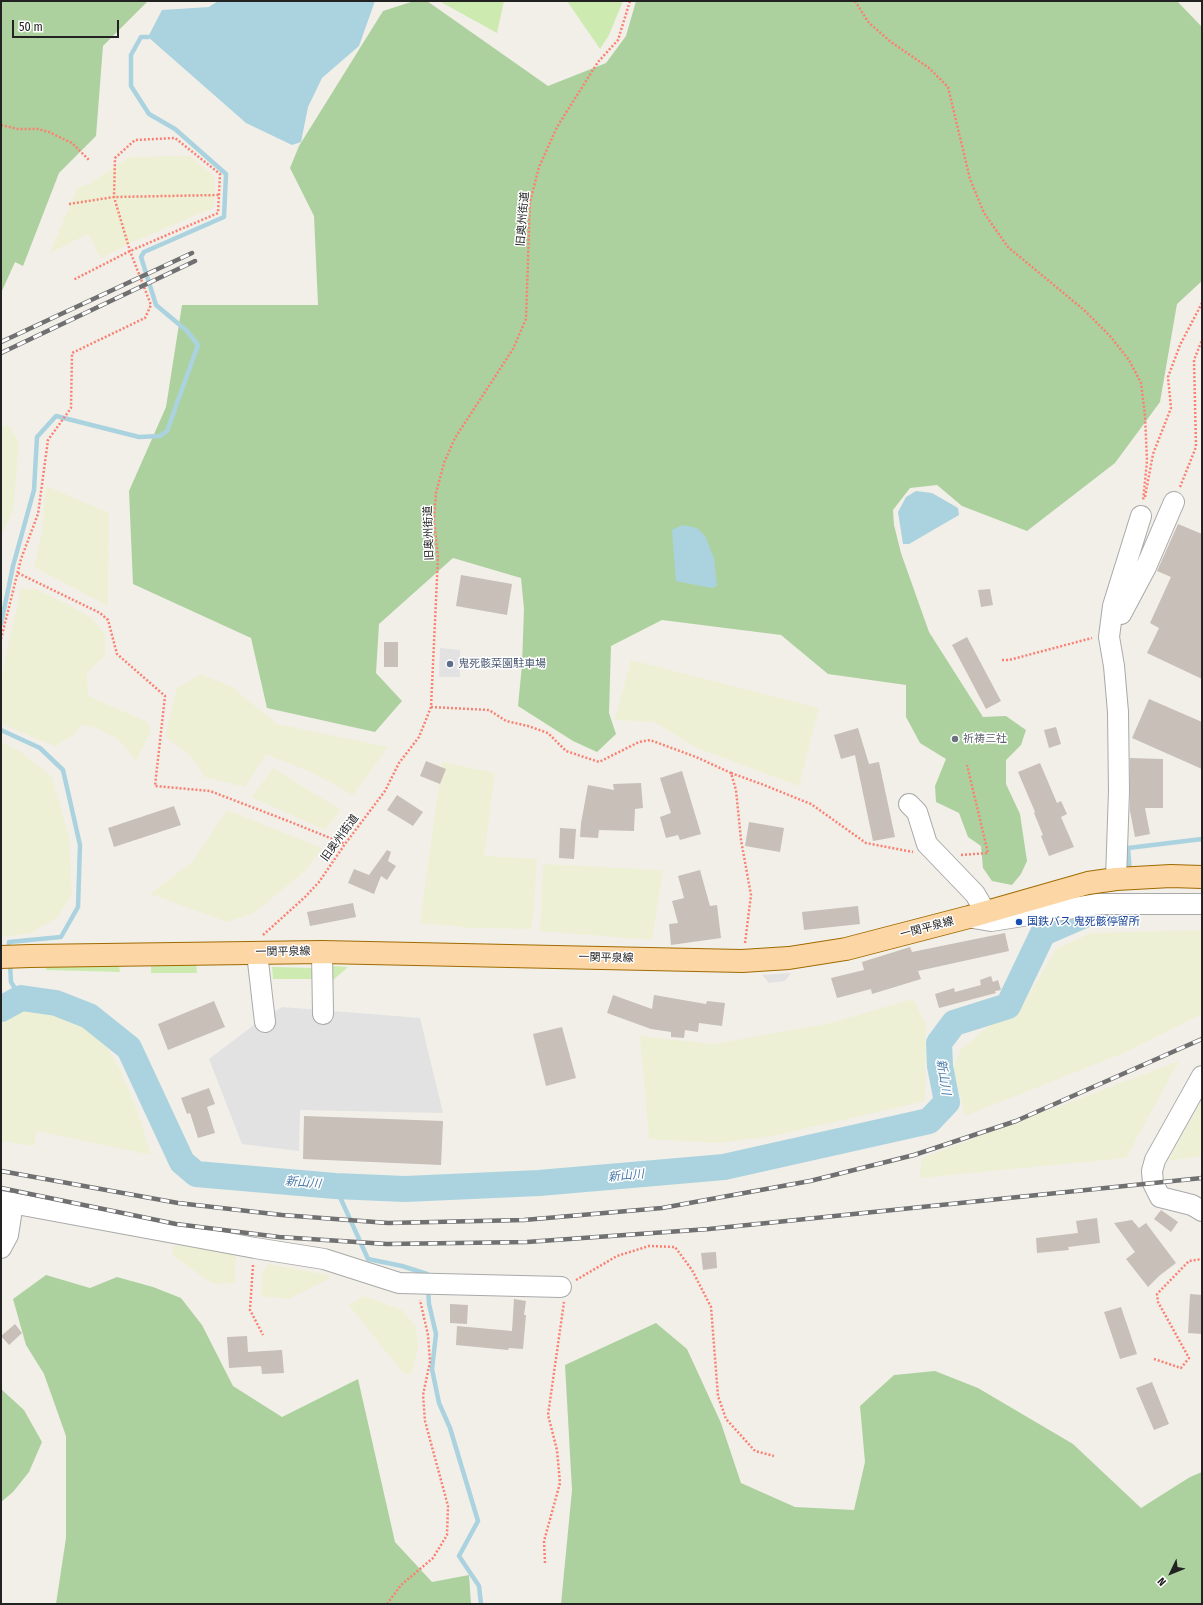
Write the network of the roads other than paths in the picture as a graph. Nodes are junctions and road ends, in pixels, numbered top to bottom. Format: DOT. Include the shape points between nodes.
graph roads {
  1 [pos="1174,502"];
  2 [pos="1141,516"];
  3 [pos="1108,637"];
  4 [pos="909,804"];
  5 [pos="1202,877"];
  6 [pos="1116,879"];
  7 [pos="1202,904"];
  8 [pos="977,914"];
  9 [pos="322,952"];
  10 [pos="252,953"];
  11 [pos="1,957"];
  12 [pos="323,1014"];
  13 [pos="265,1022"];
  14 [pos="1202,1076"];
  15 [pos="7,1202"];
  16 [pos="1202,1211"];
  17 [pos="1,1248"];
  18 [pos="561,1287"];
  1 -- 3 [label="street" via="1146,566"];
  2 -- 3 [label="street" via="1113,606"];
  3 -- 6 [label="street" via="1114,666 1118,712"];
  4 -- 8 [label="street" via="917,812 927,844 975,894"];
  5 -- 6 [label="main road, 一関平泉線"];
  6 -- 8 [label="main road, 一関平泉線"];
  7 -- 8 [label="street" via="1099,904 991,921"];
  8 -- 9 [label="main road, 一関平泉線" via="846,949 789,958 742,961"];
  9 -- 10 [label="main road, 一関平泉線"];
  9 -- 12 [label="street"];
  10 -- 11 [label="main road, 一関平泉線"];
  10 -- 13 [label="street"];
  14 -- 16 [label="street" via="1155,1160 1152,1171 1153,1183 1160,1197 1192,1205"];
  15 -- 17 [label="street" via="8,1235"];
  15 -- 18 [label="street" via="324,1259 399,1283"];
}
